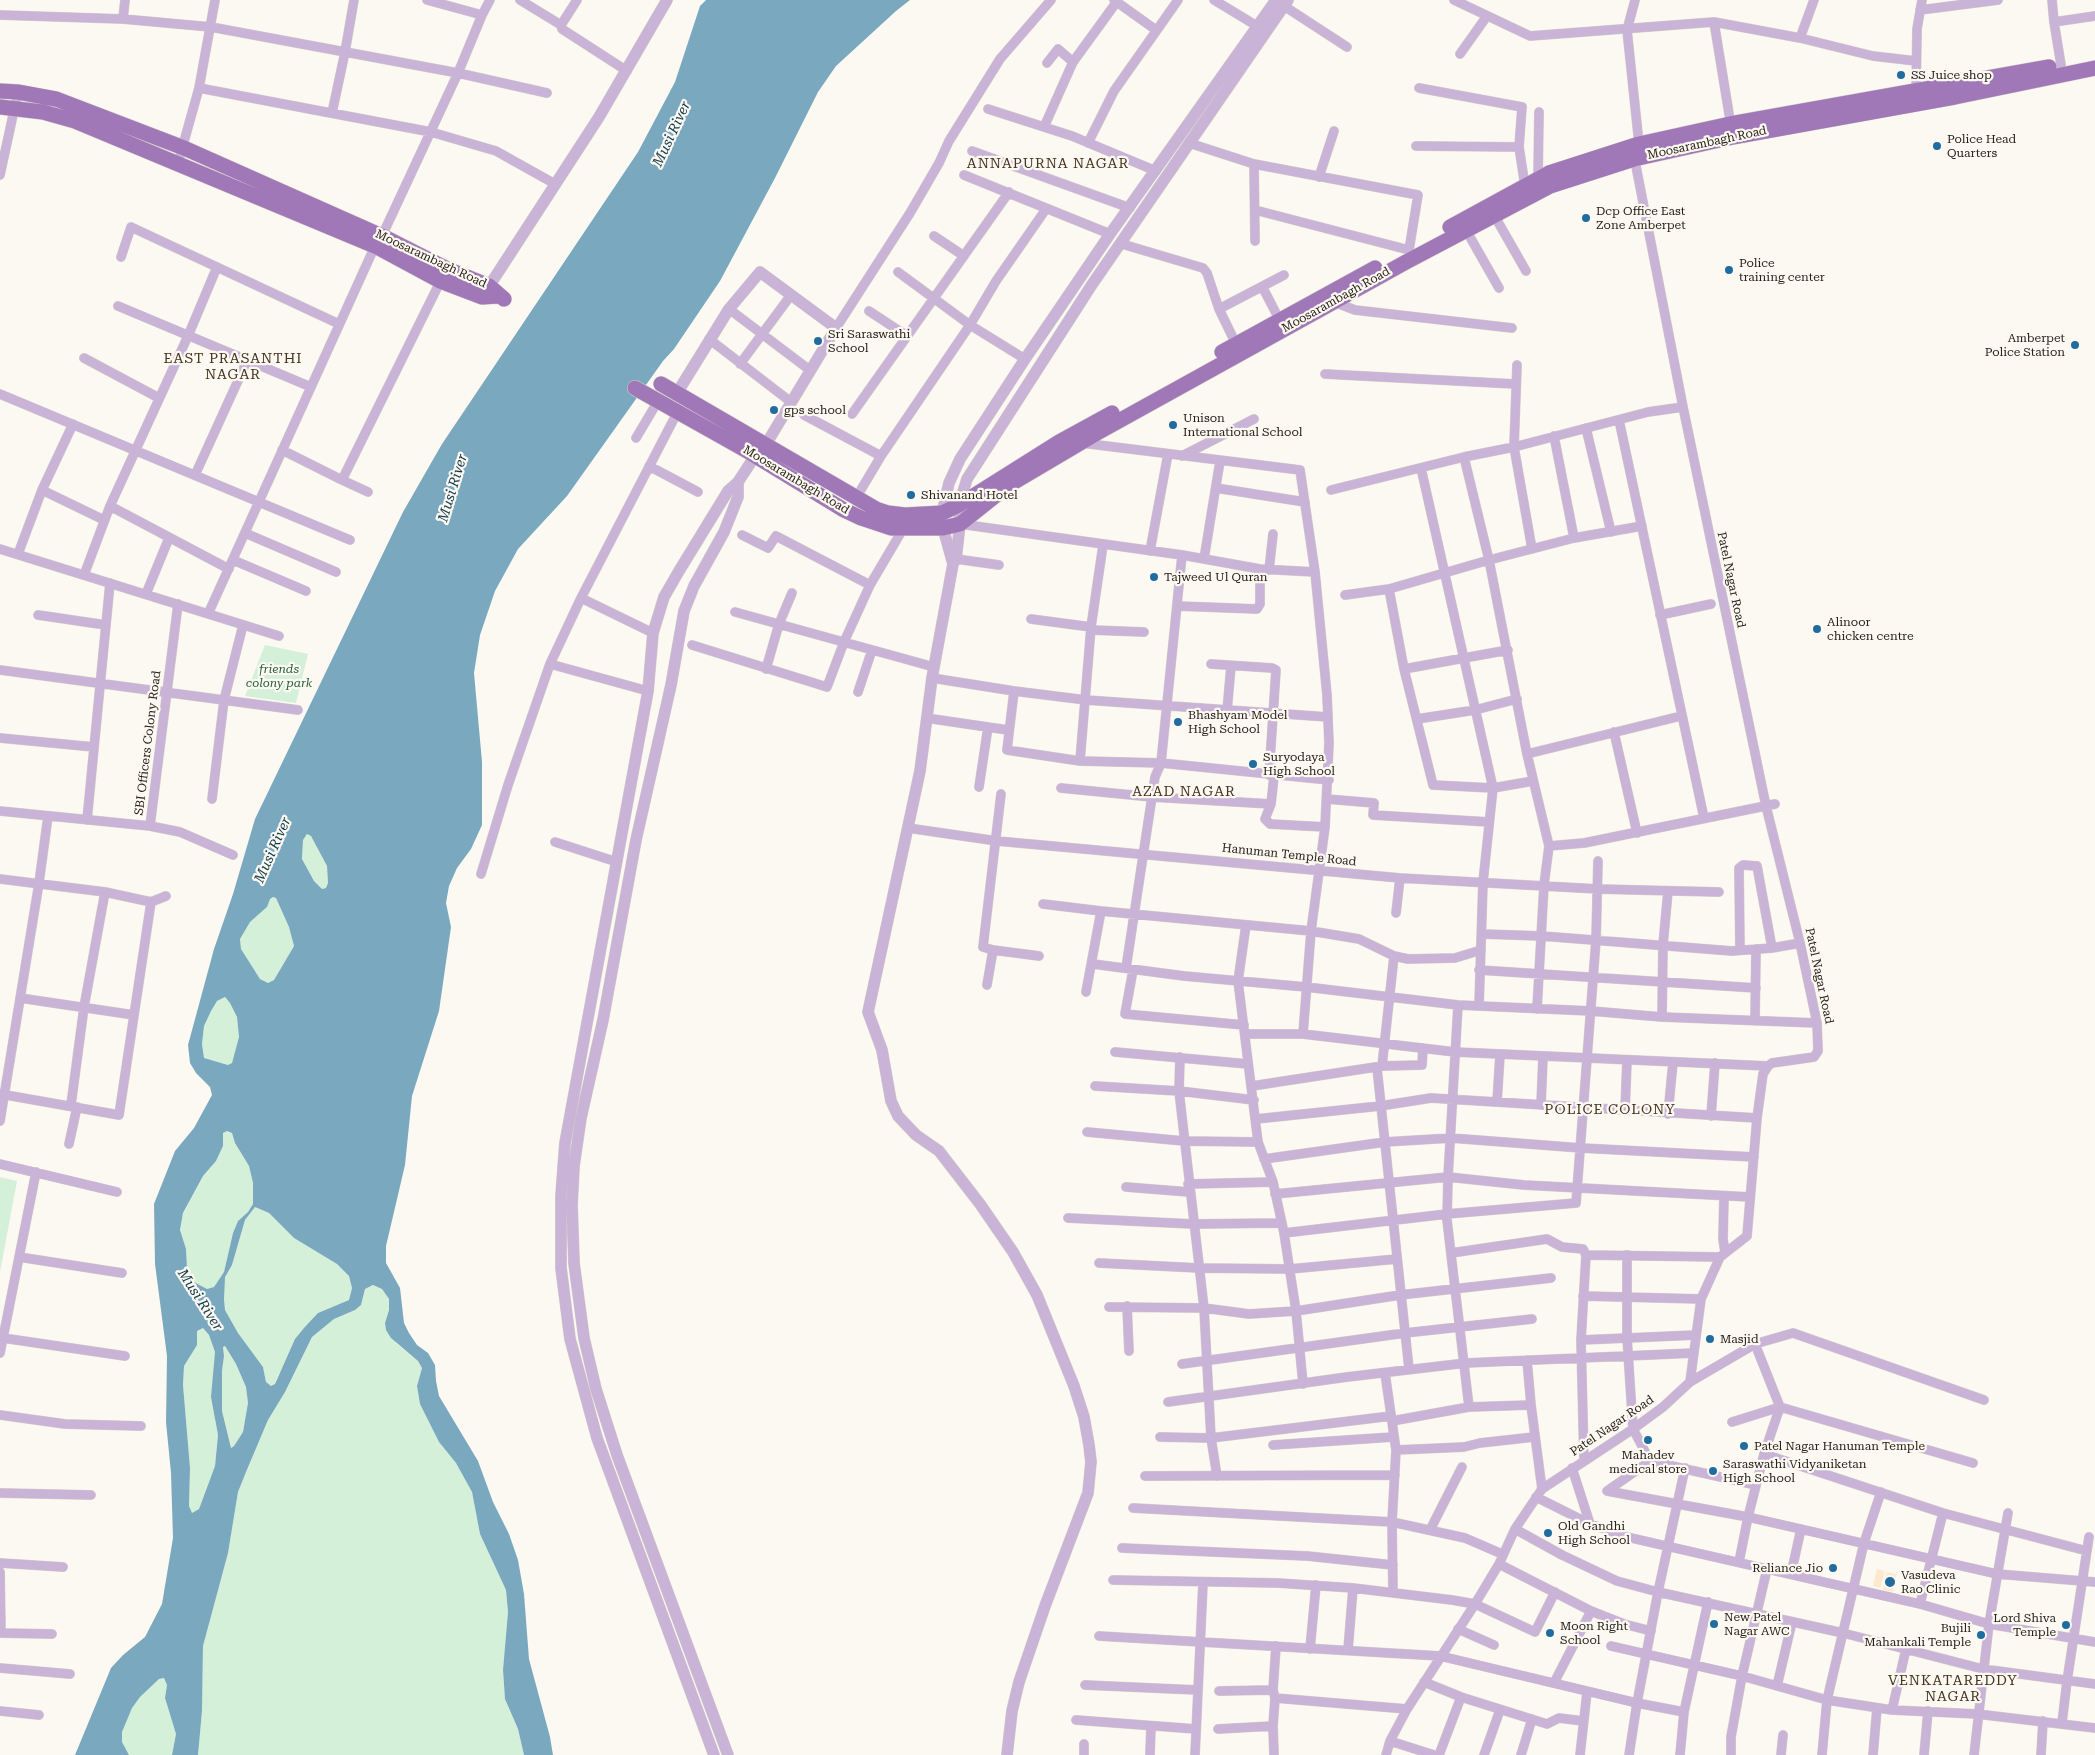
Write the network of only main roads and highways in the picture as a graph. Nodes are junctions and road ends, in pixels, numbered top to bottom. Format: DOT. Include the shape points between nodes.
graph roads {
  1 [pos="2095,58"];
  2 [pos="2095,68"];
  3 [pos="0,91"];
  4 [pos="1917,97"];
  5 [pos="8,107"];
  6 [pos="1635,150"];
  7 [pos="379,241"];
  8 [pos="494,294"];
  9 [pos="661,384"];
  10 [pos="635,388"];
  11 [pos="760,451"];
  12 [pos="942,521"];
  1 -- 4 [label="main road, Moosarambagh Road"];
  2 -- 4 [label="main road, Moosarambagh Road"];
  3 -- 7 [label="main road, Moosarambagh Road" via="70,104 184,148"];
  4 -- 6 [label="main road, Moosarambagh Road"];
  5 -- 7 [label="main road, Moosarambagh Road" via="75,121"];
  6 -- 12 [label="main road, Moosarambagh Road" via="1549,173 1532,182 1059,442 959,505"];
  6 -- 12 [label="main road, Moosarambagh Road" via="1550,186 1334,302 1009,485 960,524"];
  7 -- 8 [label="main road, Moosarambagh Road" via="443,275"];
  9 -- 11 [label="main road, Moosarambagh Road"];
  10 -- 11 [label="main road, Moosarambagh Road"];
  11 -- 12 [label="main road, Moosarambagh Road" via="876,509"];
  11 -- 12 [label="main road, Moosarambagh Road" via="844,510 882,526 903,529"];
}
